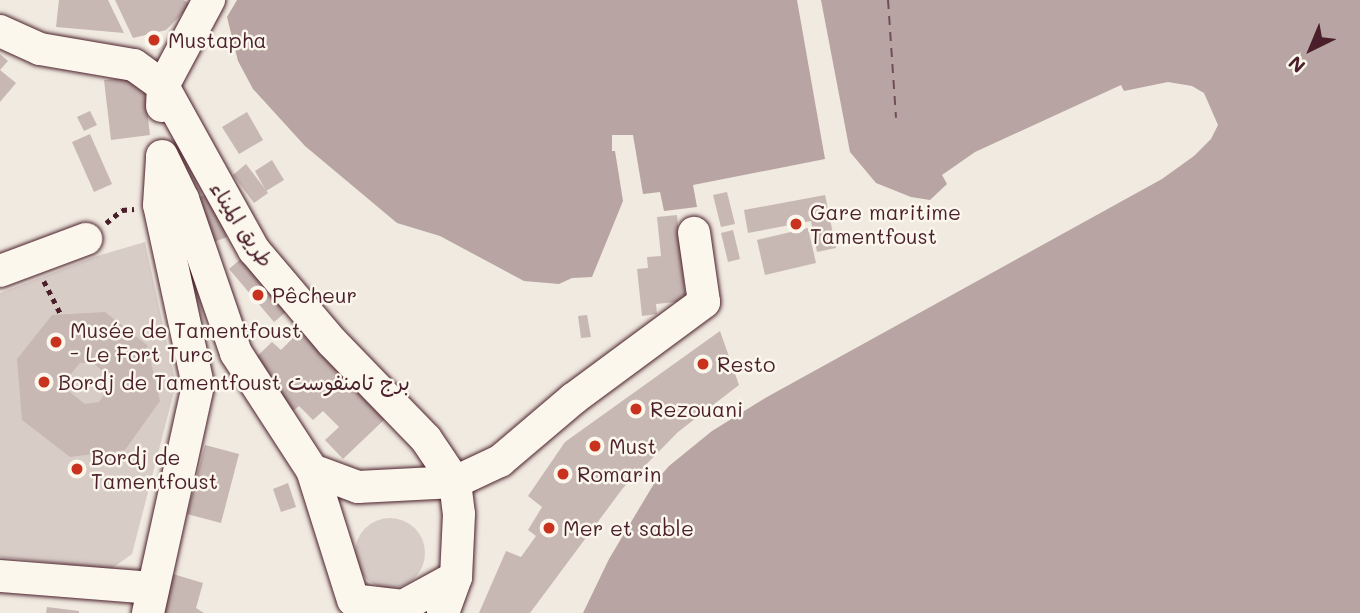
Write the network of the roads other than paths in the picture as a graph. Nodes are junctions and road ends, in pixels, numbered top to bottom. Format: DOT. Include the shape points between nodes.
graph roads {
  1 [pos="209,0"];
  2 [pos="0,31"];
  3 [pos="163,86"];
  4 [pos="171,202"];
  5 [pos="694,233"];
  6 [pos="86,239"];
  7 [pos="0,271"];
  8 [pos="312,470"];
  9 [pos="455,482"];
  10 [pos="0,576"];
  11 [pos="456,577"];
  12 [pos="150,600"];
  13 [pos="443,613"];
  1 -- 3 [label="street"];
  2 -- 3 [label="street" via="40,49 134,65"];
  3 -- 4 [label="street, طريق الميناء" via="162,156"];
  3 -- 9 [label="street, طريق الميناء" via="254,250 332,342 426,439"];
  4 -- 8 [label="street, طريق الميناء" via="236,353"];
  4 -- 12 [label="street" via="198,385"];
  5 -- 9 [label="street" via="704,302 573,399 500,461"];
  6 -- 7 [label="street"];
  8 -- 9 [label="street" via="358,487"];
  8 -- 11 [label="street, طريق الميناء" via="353,600 403,606"];
  9 -- 11 [label="street" via="459,514"];
  10 -- 12 [label="street"];
  11 -- 13 [label="street"];
}
